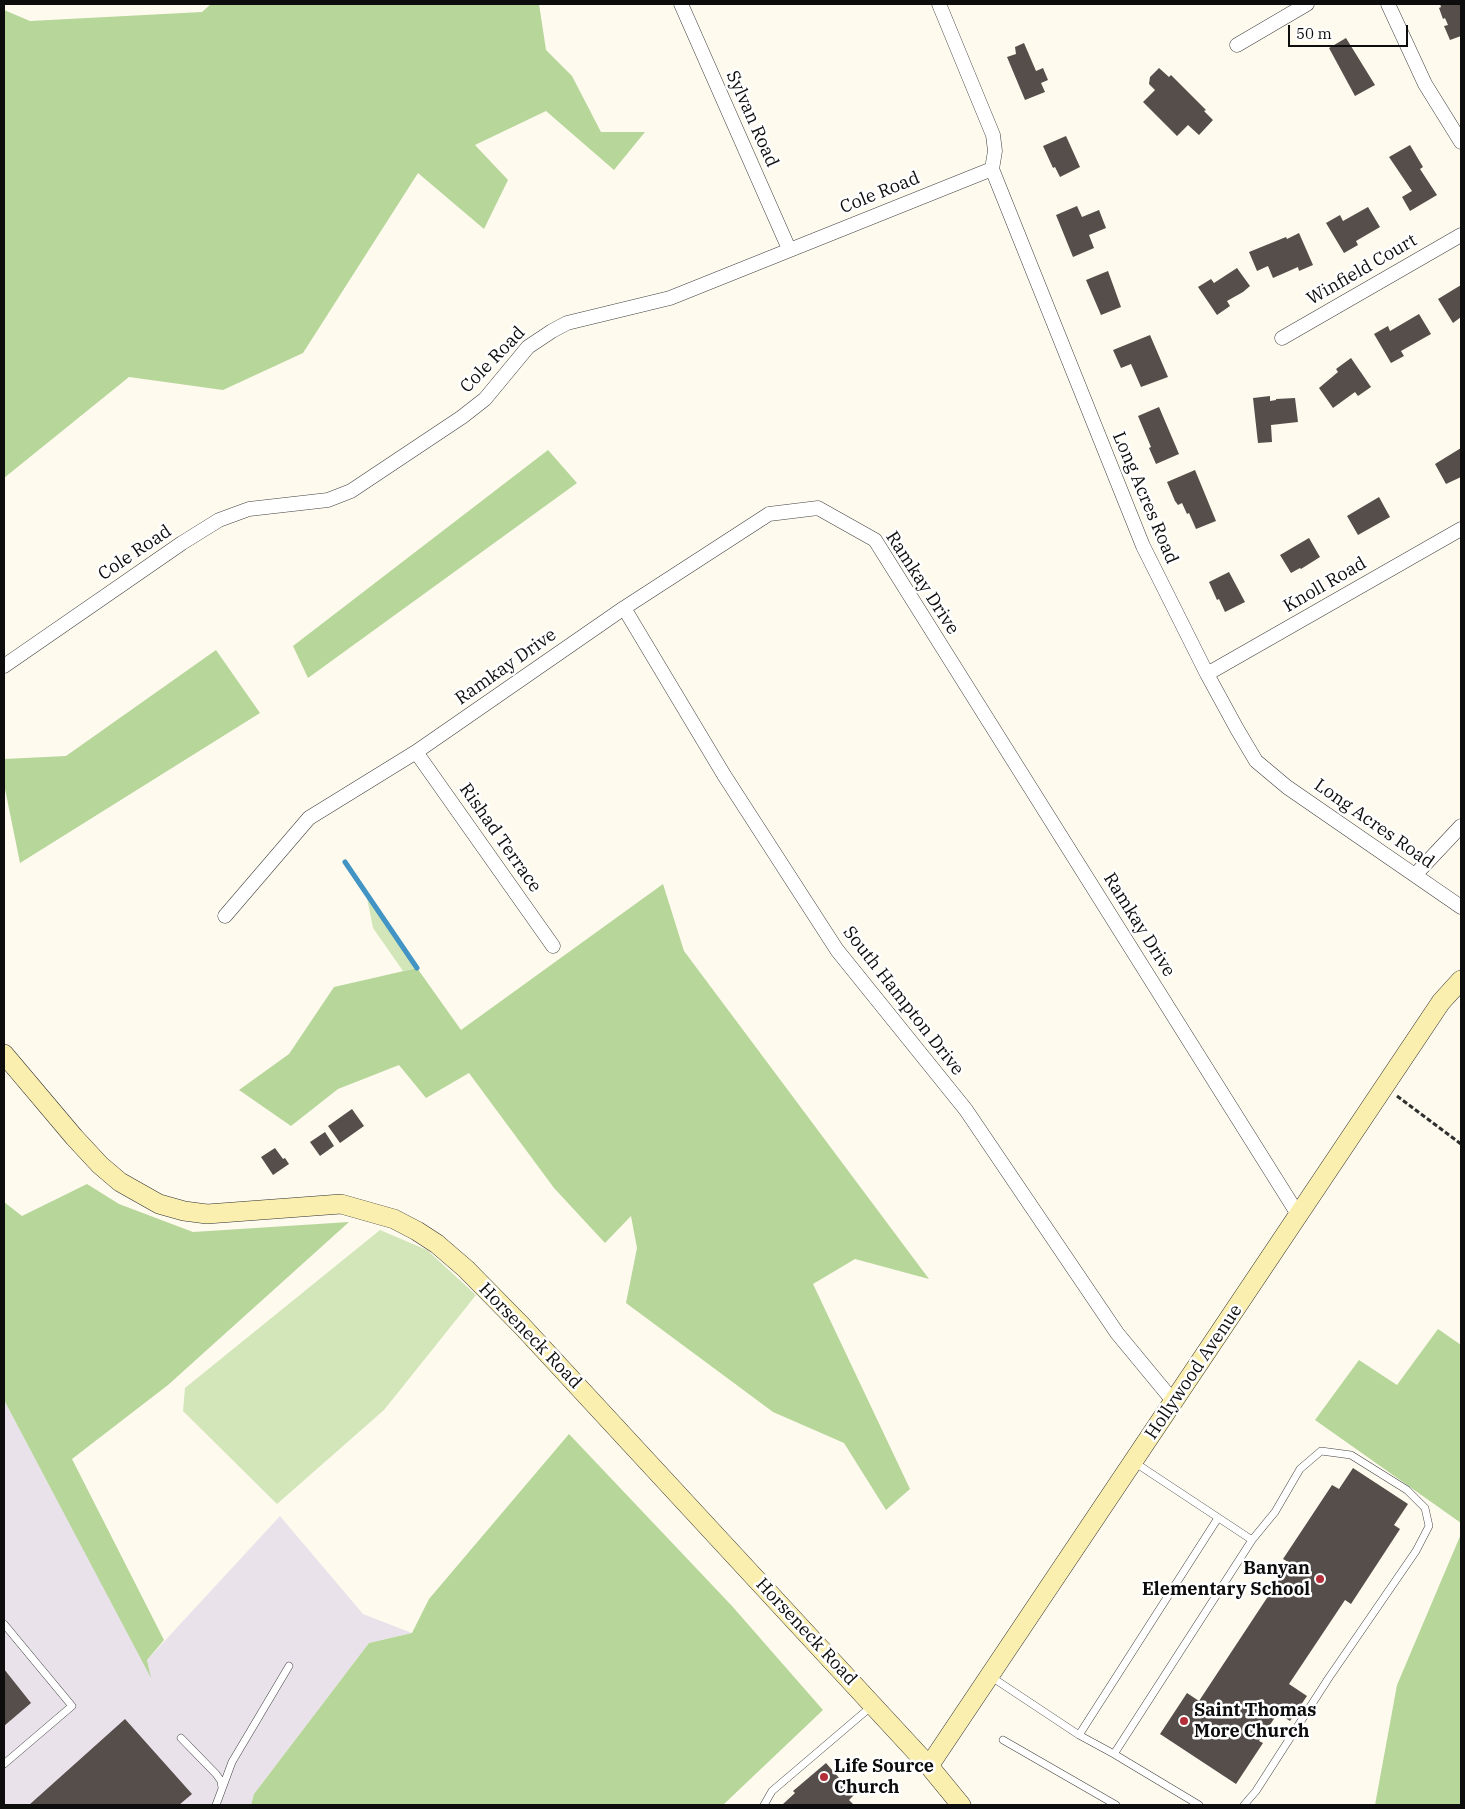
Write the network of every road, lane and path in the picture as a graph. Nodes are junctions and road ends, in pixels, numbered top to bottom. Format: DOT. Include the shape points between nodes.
graph roads {
  1 [pos="681,4"];
  2 [pos="939,4"];
  3 [pos="1307,4"];
  4 [pos="1388,4"];
  5 [pos="1237,45"];
  6 [pos="1461,142"];
  7 [pos="992,168"];
  8 [pos="1461,235"];
  9 [pos="790,249"];
  10 [pos="1282,338"];
  11 [pos="1461,529"];
  12 [pos="624,608"];
  13 [pos="4,666"];
  14 [pos="1207,674"];
  15 [pos="416,752"];
  16 [pos="1461,826"];
  17 [pos="1415,875"];
  18 [pos="1461,907"];
  19 [pos="225,916"];
  20 [pos="553,946"];
  21 [pos="1461,980"];
  22 [pos="4,1054"];
  23 [pos="1384,1087"];
  24 [pos="1461,1144"];
  25 [pos="1299,1216"];
  26 [pos="1174,1402"];
  27 [pos="1134,1462"];
  28 [pos="1218,1518"];
  29 [pos="1252,1540"];
  30 [pos="4,1624"];
  31 [pos="289,1666"];
  32 [pos="990,1676"];
  33 [pos="873,1705"];
  34 [pos="1079,1735"];
  35 [pos="181,1738"];
  36 [pos="1003,1740"];
  37 [pos="1114,1754"];
  38 [pos="4,1764"];
  39 [pos="929,1766"];
  40 [pos="222,1788"];
  41 [pos="216,1805"];
  42 [pos="764,1805"];
  43 [pos="961,1805"];
  44 [pos="1116,1805"];
  45 [pos="1199,1805"];
  46 [pos="1244,1805"];
  1 -- 9 [label="street, Sylvan Road"];
  2 -- 7 [label="street, Long Acres Road" via="993,135"];
  3 -- 5 [label="street"];
  4 -- 6 [label="street" via="1425,84"];
  7 -- 9 [label="street, Cole Road"];
  7 -- 14 [label="street, Long Acres Road" via="1143,546"];
  8 -- 10 [label="street, Winfield Court"];
  9 -- 13 [label="street, Cole Road" via="670,298 567,324 552,331 528,347 484,399 351,491 328,500 249,509 219,520"];
  11 -- 14 [label="street, Knoll Road"];
  12 -- 15 [label="street, Ramkay Drive"];
  12 -- 25 [label="street, Ramkay Drive" via="769,514 818,508 875,540"];
  12 -- 26 [label="street, South Hampton Drive" via="724,774 837,950 966,1110 1116,1333"];
  14 -- 17 [label="street, Long Acres Road" via="1256,761 1287,787"];
  15 -- 19 [label="street, Ramkay Drive" via="309,818"];
  15 -- 20 [label="street, Rishad Terrace"];
  16 -- 17 [label="street"];
  17 -- 18 [label="street, Long Acres Road"];
  21 -- 23 [label="street, Hollywood Avenue" via="1441,1002"];
  22 -- 33 [label="street, Horseneck Road" via="100,1165 120,1182 159,1204 208,1214 341,1204 394,1219 436,1244 466,1269 522,1326"];
  23 -- 24 [label="path"];
  23 -- 25 [label="street, Hollywood Avenue"];
  25 -- 26 [label="street, Hollywood Avenue"];
  26 -- 27 [label="street, Hollywood Avenue"];
  27 -- 28 [label="lane"];
  27 -- 32 [label="street, Hollywood Avenue"];
  28 -- 29 [label="lane"];
  28 -- 34 [label="lane"];
  29 -- 37 [label="lane"];
  29 -- 46 [label="lane" via="1275,1512 1300,1469 1321,1451 1351,1455 1407,1490 1425,1508 1429,1526 1416,1552"];
  30 -- 38 [label="lane" via="72,1706"];
  31 -- 40 [label="lane" via="232,1762"];
  32 -- 34 [label="lane"];
  32 -- 39 [label="street, Hollywood Avenue"];
  33 -- 39 [label="street, Horseneck Road"];
  33 -- 42 [label="lane" via="772,1791"];
  34 -- 37 [label="lane"];
  35 -- 40 [label="lane" via="216,1774"];
  36 -- 44 [label="lane"];
  37 -- 45 [label="lane"];
  39 -- 43 [label="street, Horseneck Road"];
  40 -- 41 [label="lane"];
}
